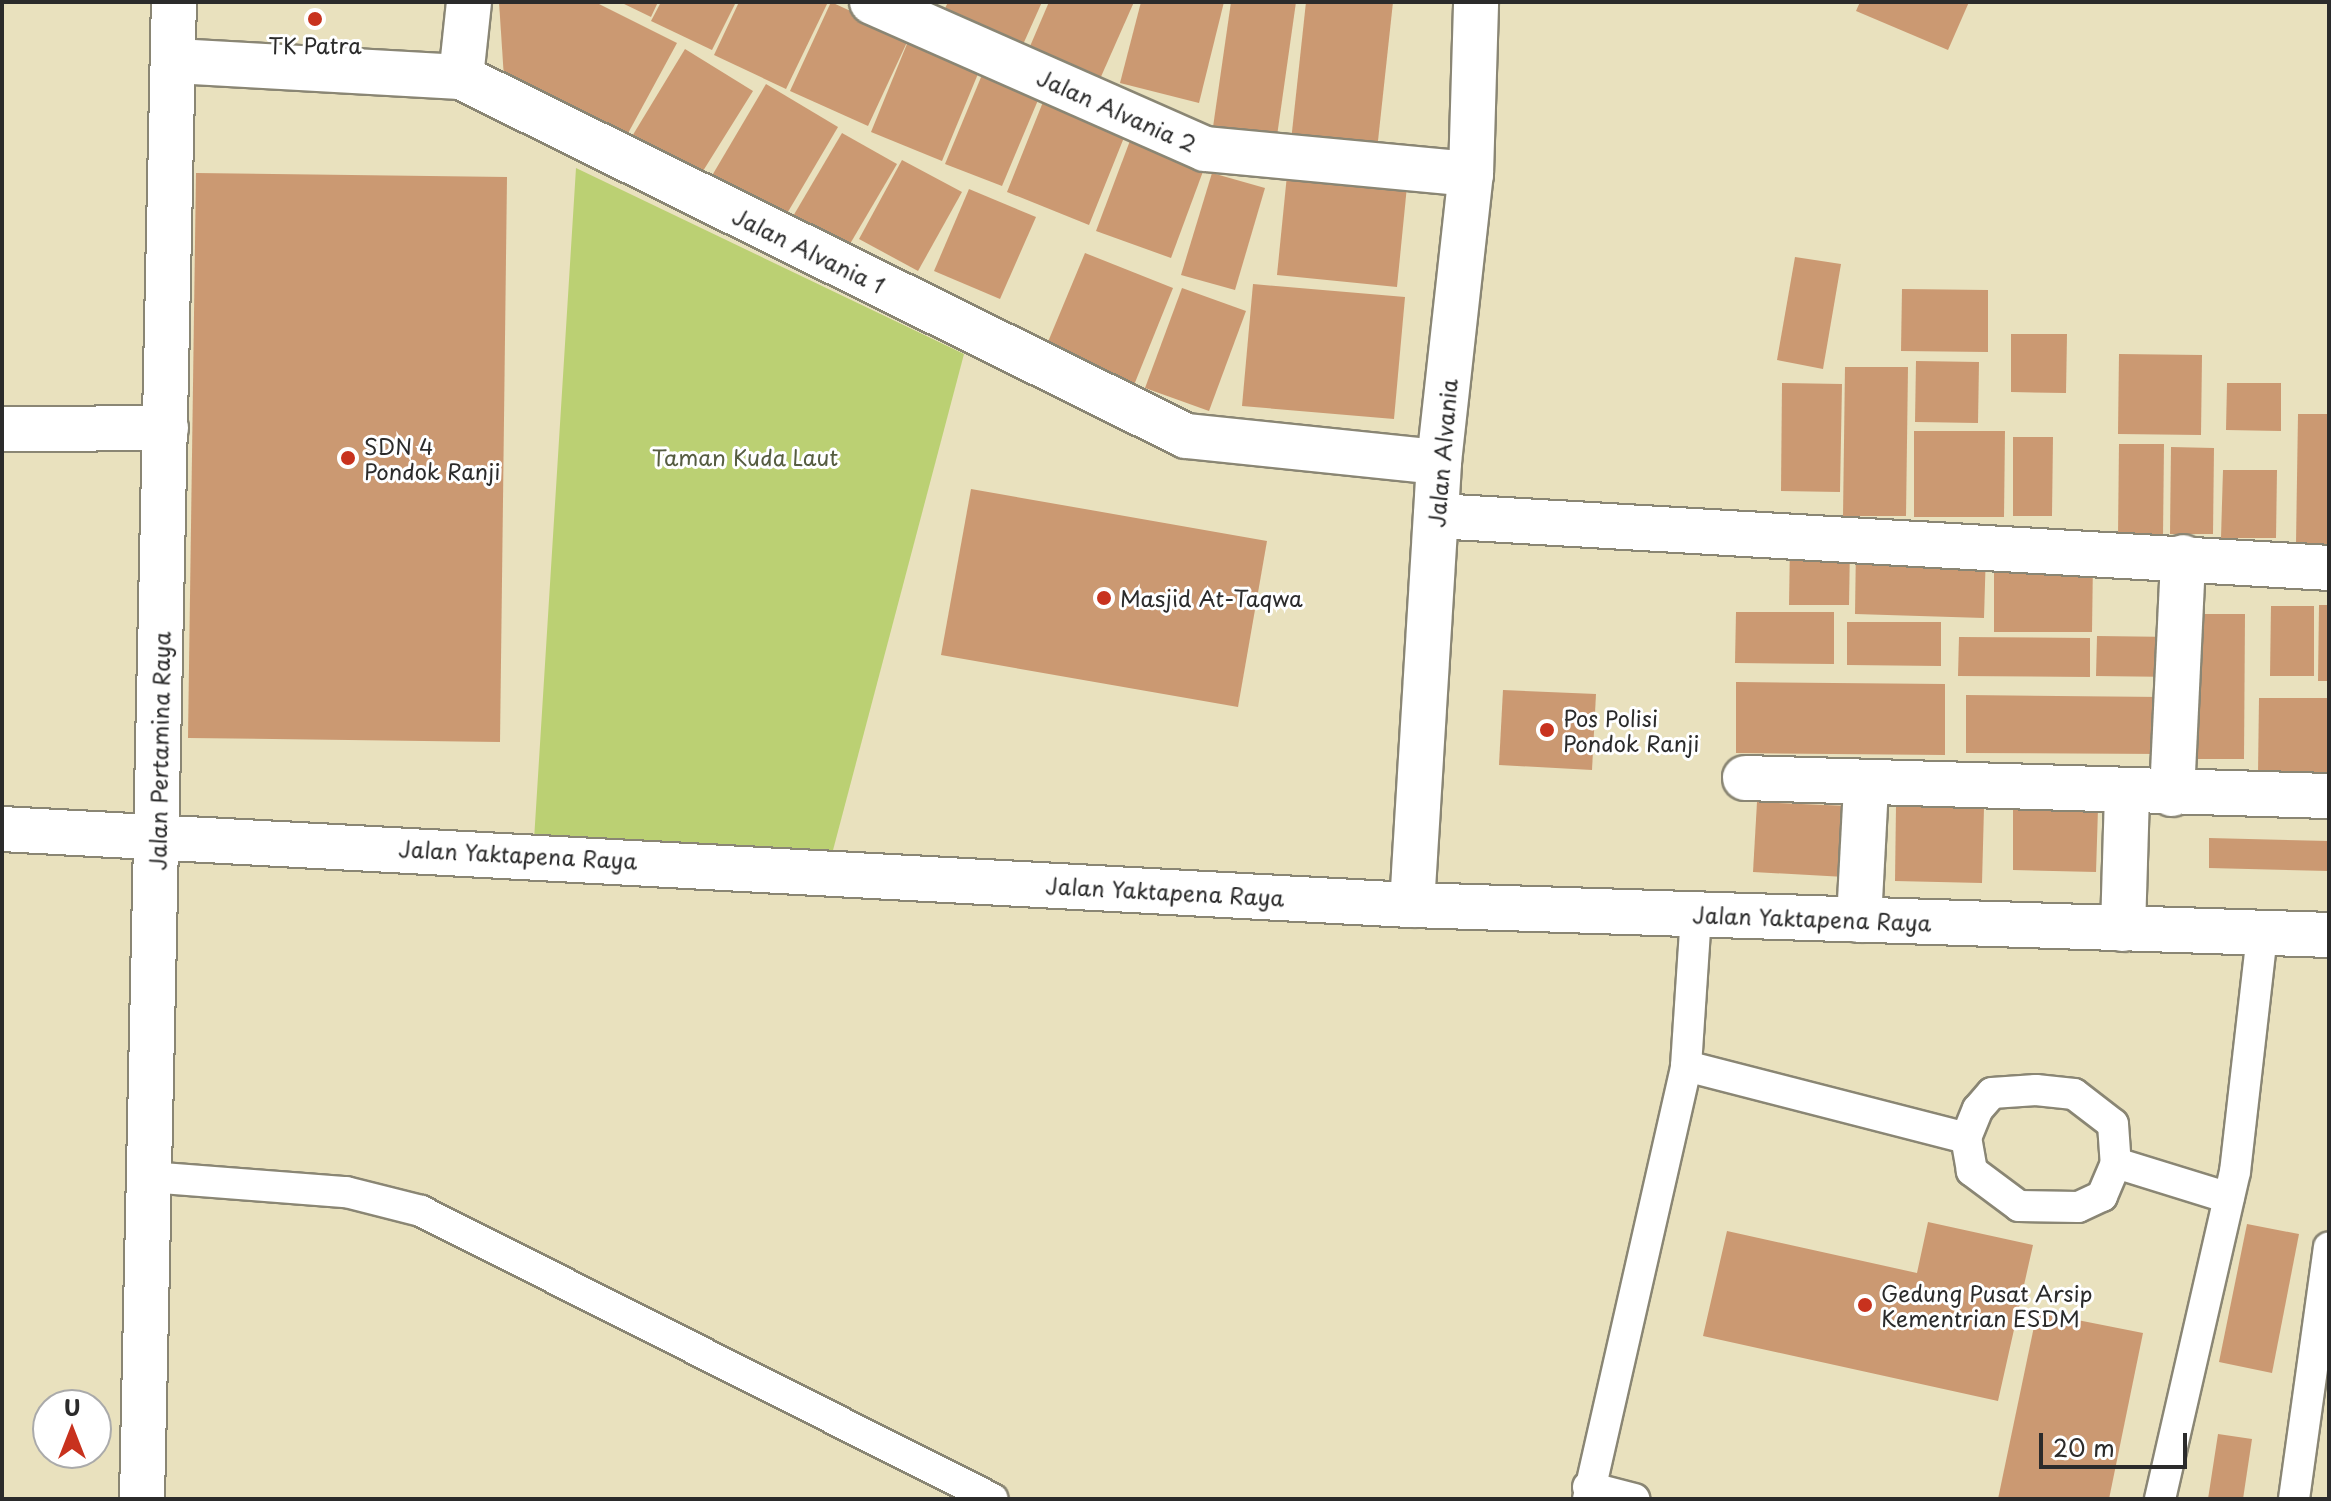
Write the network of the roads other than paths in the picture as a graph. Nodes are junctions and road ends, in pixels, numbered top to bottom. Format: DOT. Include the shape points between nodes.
graph roads {
  1 [pos="174,2"];
  2 [pos="469,2"];
  3 [pos="872,2"];
  4 [pos="1476,2"];
  5 [pos="175,61"];
  6 [pos="461,77"];
  7 [pos="1471,174"];
  8 [pos="166,428"];
  9 [pos="2,429"];
  10 [pos="1439,462"];
  11 [pos="1436,516"];
  12 [pos="2183,557"];
  13 [pos="2329,568"];
  14 [pos="1745,778"];
  15 [pos="1866,787"];
  16 [pos="2127,794"];
  17 [pos="2172,794"];
  18 [pos="2329,796"];
  19 [pos="2,829"];
  20 [pos="157,833"];
  21 [pos="1412,905"];
  22 [pos="1696,914"];
  23 [pos="1859,920"];
  24 [pos="2123,929"];
  25 [pos="2262,934"];
  26 [pos="2329,935"];
  27 [pos="1686,1066"];
  28 [pos="1966,1138"];
  29 [pos="2116,1163"];
  30 [pos="149,1177"];
  31 [pos="2229,1198"];
  32 [pos="2329,1247"];
  33 [pos="1588,1493"];
  34 [pos="142,1499"];
  35 [pos="993,1499"];
  36 [pos="1634,1499"];
  37 [pos="2160,1499"];
  38 [pos="2294,1499"];
  1 -- 5 [label="street, Jalan Pertamina Raya"];
  2 -- 6 [label="street"];
  3 -- 7 [label="street, Jalan Alvania 2" via="1205,149"];
  4 -- 7 [label="street, Jalan Alvania"];
  5 -- 6 [label="street, Jalan Alvania 1"];
  5 -- 8 [label="street, Jalan Pertamina Raya" via="179,337"];
  6 -- 10 [label="street, Jalan Alvania 1" via="1186,436"];
  7 -- 10 [label="street, Jalan Alvania"];
  8 -- 9 [label="street"];
  8 -- 20 [label="street, Jalan Pertamina Raya"];
  10 -- 11 [label="street, Jalan Alvania"];
  11 -- 12 [label="street"];
  11 -- 21 [label="street, Jalan Alvania"];
  12 -- 13 [label="street"];
  12 -- 17 [label="street"];
  14 -- 15 [label="street"];
  15 -- 16 [label="street"];
  15 -- 23 [label="street"];
  16 -- 17 [label="street"];
  16 -- 24 [label="street"];
  17 -- 18 [label="street"];
  19 -- 20 [label="street, Jalan Yaktapena Raya"];
  20 -- 21 [label="street, Jalan Yaktapena Raya"];
  20 -- 30 [label="street, Jalan Pertamina Raya"];
  21 -- 22 [label="street, Jalan Yaktapena Raya"];
  22 -- 23 [label="street, Jalan Yaktapena Raya"];
  22 -- 27 [label="lane"];
  23 -- 24 [label="street, Jalan Yaktapena Raya"];
  24 -- 25 [label="street, Jalan Yaktapena Raya"];
  25 -- 26 [label="street, Jalan Yaktapena Raya"];
  25 -- 31 [label="lane"];
  27 -- 28 [label="lane"];
  27 -- 33 [label="lane"];
  28 -- 29 [label="lane" via="1972,1171 2019,1206 2078,1207 2102,1196"];
  28 -- 29 [label="lane" via="1992,1093 2074,1094 2113,1124"];
  29 -- 31 [label="lane"];
  30 -- 34 [label="street, Jalan Pertamina Raya"];
  30 -- 35 [label="lane" via="346,1192 421,1211"];
  31 -- 37 [label="lane"];
  32 -- 38 [label="lane"];
  33 -- 36 [label="lane"];
}
